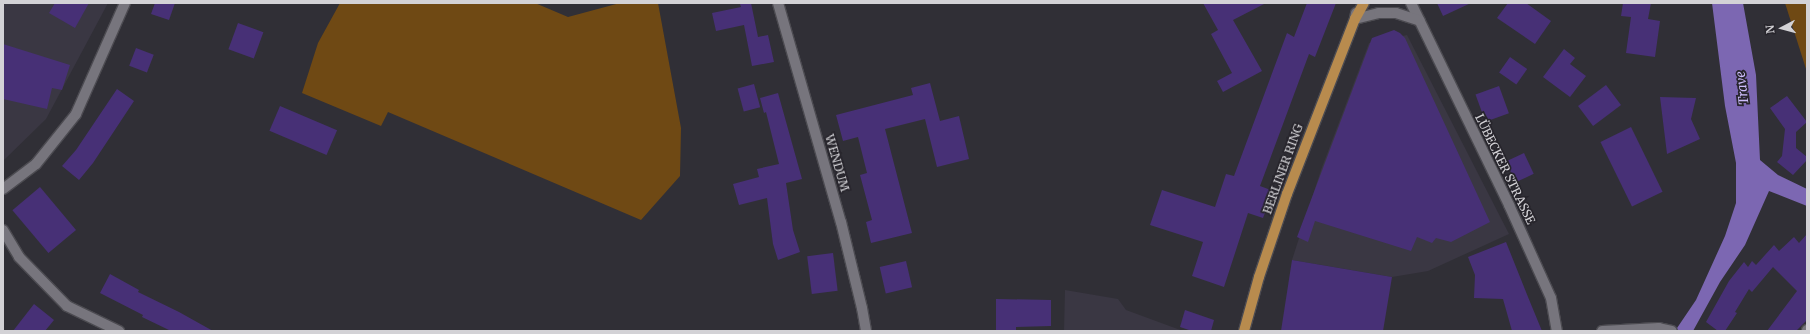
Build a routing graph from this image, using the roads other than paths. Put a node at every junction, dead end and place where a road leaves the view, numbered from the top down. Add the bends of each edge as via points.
1 (125, 3) edge
2 (778, 3) edge
3 (1358, 3) edge
4 (1364, 3) edge
5 (1411, 3) edge
6 (1355, 19) junction
7 (1420, 21) junction
8 (3, 189) edge
9 (3, 230) edge
10 (119, 331) edge
11 (866, 331) edge
12 (1244, 331) edge
13 (1557, 331) edge
14 (1602, 331) edge
15 (1672, 331) edge

1 - 8 street via 76,114 36,164
2 - 11 street, WENDUM via 841,222
3 - 6 street, BERLINER RING
4 - 6 main road, BERLINER RING
5 - 7 street, LÜBECKER STRASSE
6 - 7 street via 1379,13 1396,13
6 - 12 main road, BERLINER RING via 1287,194
7 - 13 street, LÜBECKER STRASSE via 1551,298
9 - 10 street via 19,257 67,306
14 - 15 street via 1659,328

